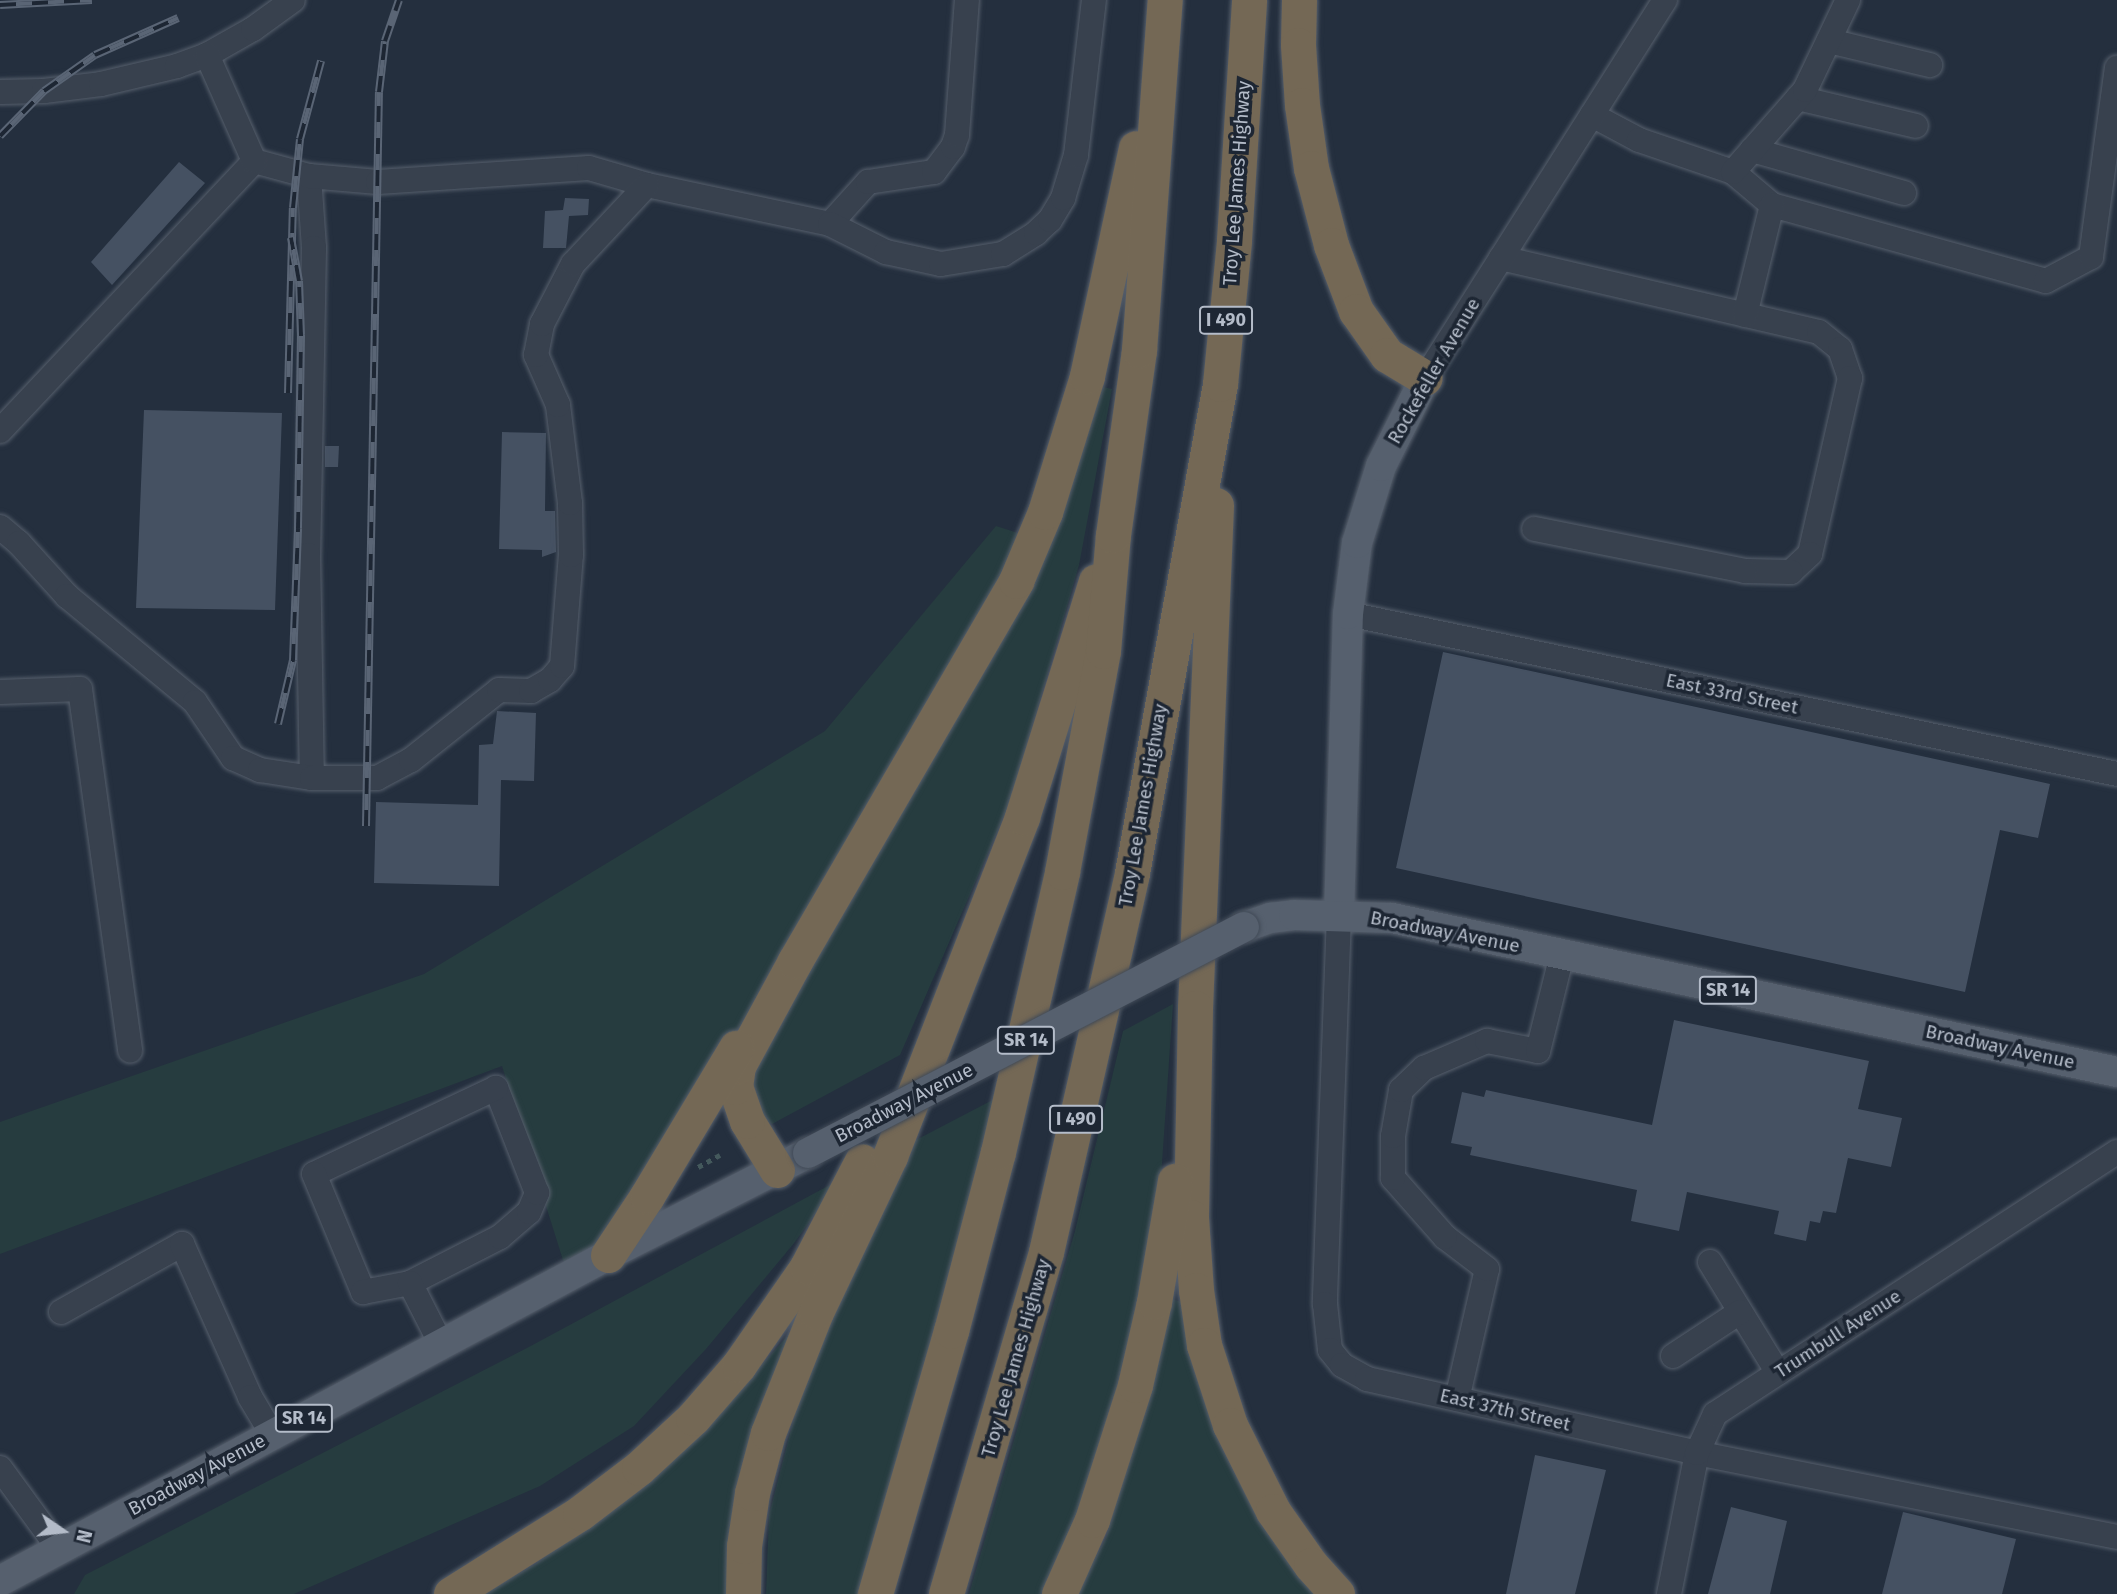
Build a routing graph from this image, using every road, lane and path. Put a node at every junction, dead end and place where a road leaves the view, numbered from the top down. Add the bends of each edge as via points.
1 (293, 0) edge
2 (967, 0) edge
3 (1094, 0) edge
4 (1165, 0) edge
5 (1249, 0) edge
6 (1299, 0) edge
7 (1665, 0) edge
8 (1848, 0) edge
9 (1829, 41) junction
10 (207, 55) junction
11 (1930, 65) dead end
12 (2117, 68) edge
13 (0, 92) edge
14 (1798, 98) junction
15 (1592, 115) junction
16 (1916, 126) dead end
17 (1752, 150) junction
18 (254, 160) junction
19 (1733, 172) junction
20 (309, 176) junction
21 (647, 185) junction
22 (1904, 192) dead end
23 (1772, 205) junction
24 (830, 225) junction
25 (1501, 258) junction
26 (1745, 315) junction
27 (1425, 378) junction
28 (1220, 384) junction
29 (0, 431) edge
30 (0, 527) edge
31 (1534, 529) dead end
32 (1113, 535) junction
33 (1348, 614) junction
34 (0, 692) edge
35 (2117, 774) edge
36 (312, 778) junction
37 (1339, 915) junction
38 (1562, 955) junction
39 (968, 956) junction
40 (795, 961) junction
41 (1195, 1007) junction
42 (130, 1051) dead end
43 (2117, 1072) edge
44 (2117, 1152) edge
45 (777, 1171) junction
46 (608, 1255) junction
47 (1710, 1262) dead end
48 (410, 1283) junction
49 (61, 1312) dead end
50 (1740, 1312) junction
51 (441, 1344) junction
52 (1673, 1356) dead end
53 (1778, 1373) junction
54 (1457, 1399) junction
55 (272, 1434) junction
56 (1697, 1453) junction
57 (0, 1468) edge
58 (2117, 1537) edge
59 (59, 1549) junction
60 (0, 1581) edge
61 (451, 1594) edge
62 (743, 1594) edge
63 (875, 1594) edge
64 (946, 1594) edge
65 (1059, 1594) edge
66 (1337, 1594) edge
67 (1669, 1594) edge

1 - 10 street
2 - 24 street via 953,147 934,172 868,182
3 - 24 street via 1076,155 1063,198 1037,233 1003,254 941,264 886,252
4 - 32 highway via 1139,350
4 - 40 highway via 1084,388 1045,512 1016,581 981,646
5 - 28 highway, Troy Lee James Highway / I 490
6 - 27 highway via 1298,45 1311,168 1331,245 1356,311 1379,344 1387,355
7 - 15 street, Rockefeller Avenue
8 - 9 street
9 - 11 street
9 - 14 street
10 - 13 street via 101,83
10 - 18 street
12 - 23 street via 2091,257 2046,281
14 - 16 street
14 - 17 street
15 - 19 street via 1639,140
15 - 25 street, Rockefeller Avenue
17 - 19 street
17 - 22 street
18 - 20 street
18 - 29 street
19 - 23 street
20 - 21 street via 378,182 589,168
20 - 36 street via 314,248 308,555
21 - 24 street
21 - 36 street via 573,264 542,324 536,355 558,405 570,503 571,555 562,666 531,691 499,690 411,760 377,778
23 - 26 street
25 - 26 street
25 - 27 street, Rockefeller Avenue
26 - 31 street via 1819,332 1840,349 1850,378 1810,554 1791,572 1745,571
27 - 33 main road, Rockefeller Avenue via 1381,466 1357,543
28 - 41 highway
28 - 64 highway, Troy Lee James Highway / I 490 via 1132,873 1046,1252
30 - 36 street via 67,596 195,702 233,758 260,770
32 - 39 highway via 1086,607 1022,817
32 - 63 highway via 1103,651 1062,872 998,1152
33 - 35 street, East 33rd Street
33 - 37 main road, Rockefeller Avenue
34 - 42 street via 80,689
37 - 38 main road, Broadway Avenue / SR 14 via 1392,918
37 - 45 main road, Broadway Avenue / SR 14, bridge via 1270,918 1244,928
37 - 54 street, East 37th Street via 1325,1304 1329,1350 1342,1365 1367,1379
38 - 43 main road, Broadway Avenue / SR 14
38 - 54 street via 1538,1051 1487,1041 1424,1068 1401,1090 1393,1136 1393,1178 1445,1237 1487,1269
39 - 61 highway via 807,1267 739,1365 693,1418 639,1468 580,1513
39 - 62 highway via 890,1156 816,1311 768,1433 748,1519
40 - 45 highway via 738,1066 735,1087 747,1121
40 - 46 highway via 727,1061
41 - 65 highway via 1174,1190 1136,1385 1092,1520
41 - 66 highway via 1191,1217 1204,1345 1230,1425 1273,1511
44 - 53 street, Trumbull Avenue
45 - 46 main road, Broadway Avenue / SR 14
46 - 51 main road, Broadway Avenue / SR 14
47 - 50 street
48 - 48 street via 363,1292 314,1174 496,1088 537,1193 529,1212 500,1237
48 - 51 street
49 - 55 street via 182,1244 250,1397
50 - 52 street
50 - 53 street
51 - 55 main road, Broadway Avenue / SR 14
53 - 56 street, Trumbull Avenue via 1714,1415
54 - 56 street, East 37th Street
55 - 59 main road, Broadway Avenue / SR 14
56 - 58 street, East 37th Street
56 - 67 street, Trumbull Avenue
57 - 59 street
59 - 60 main road, Broadway Avenue / SR 14

